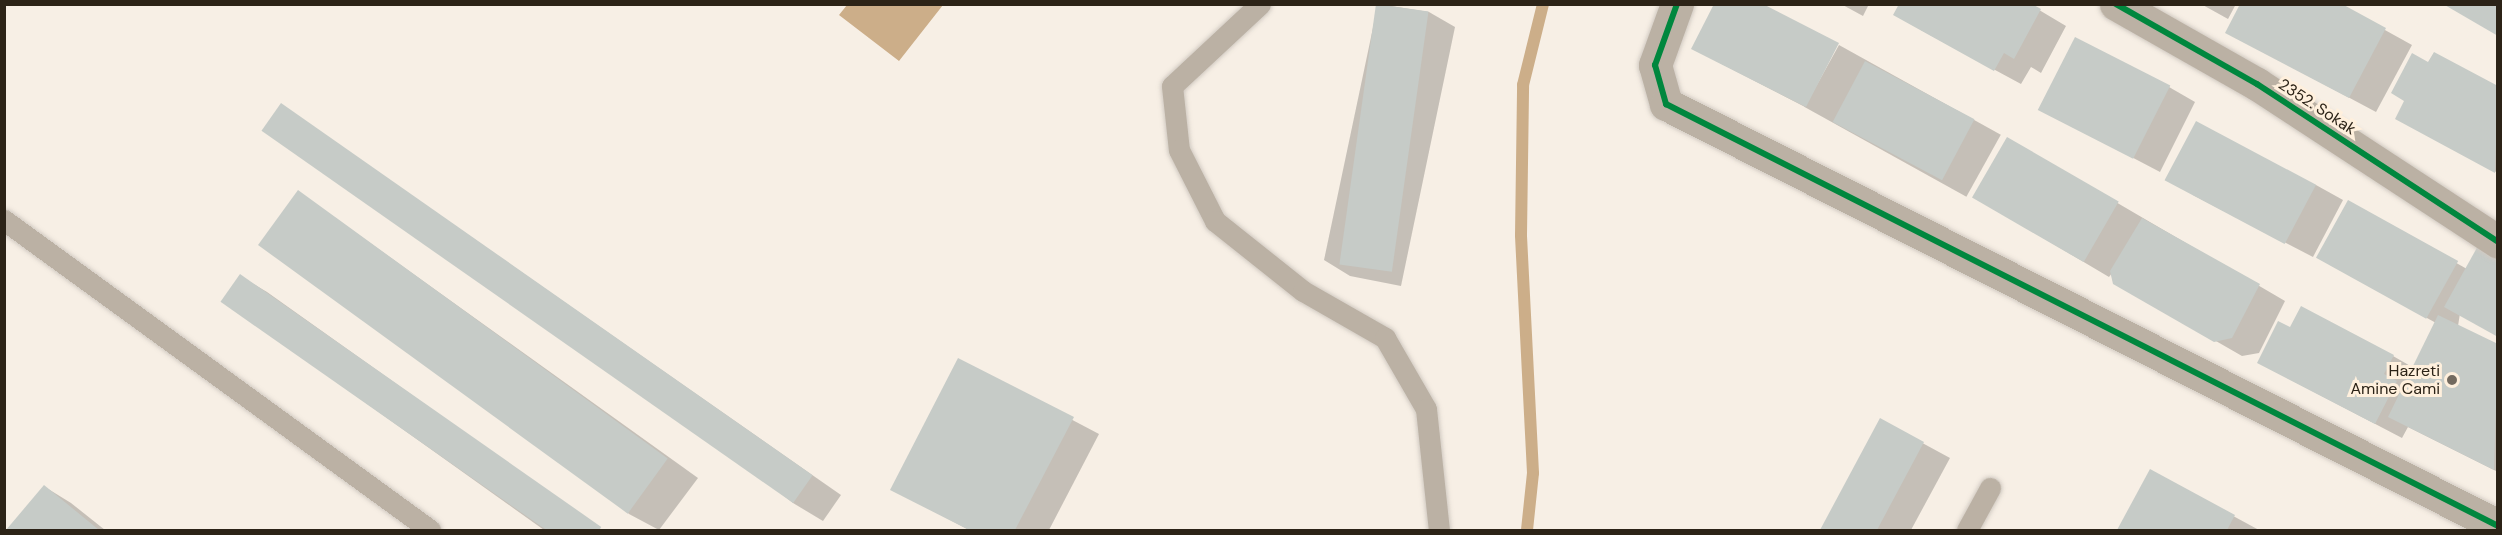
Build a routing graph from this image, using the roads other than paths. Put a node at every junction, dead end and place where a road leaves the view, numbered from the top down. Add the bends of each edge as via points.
1 (1260, 4) edge
2 (1677, 4) edge
3 (2116, 4) edge
4 (4, 220) edge
5 (2498, 242) edge
6 (1990, 488) dead end
7 (2498, 526) edge
8 (430, 531) edge
9 (1439, 531) edge
10 (1967, 531) edge

1 - 9 lane via 1172,86 1179,150 1215,221 1303,291 1384,338 1426,410
2 - 7 street via 1655,65 1666,104
3 - 5 street, 2352. Sokak via 2257,84
4 - 8 lane
6 - 10 lane

